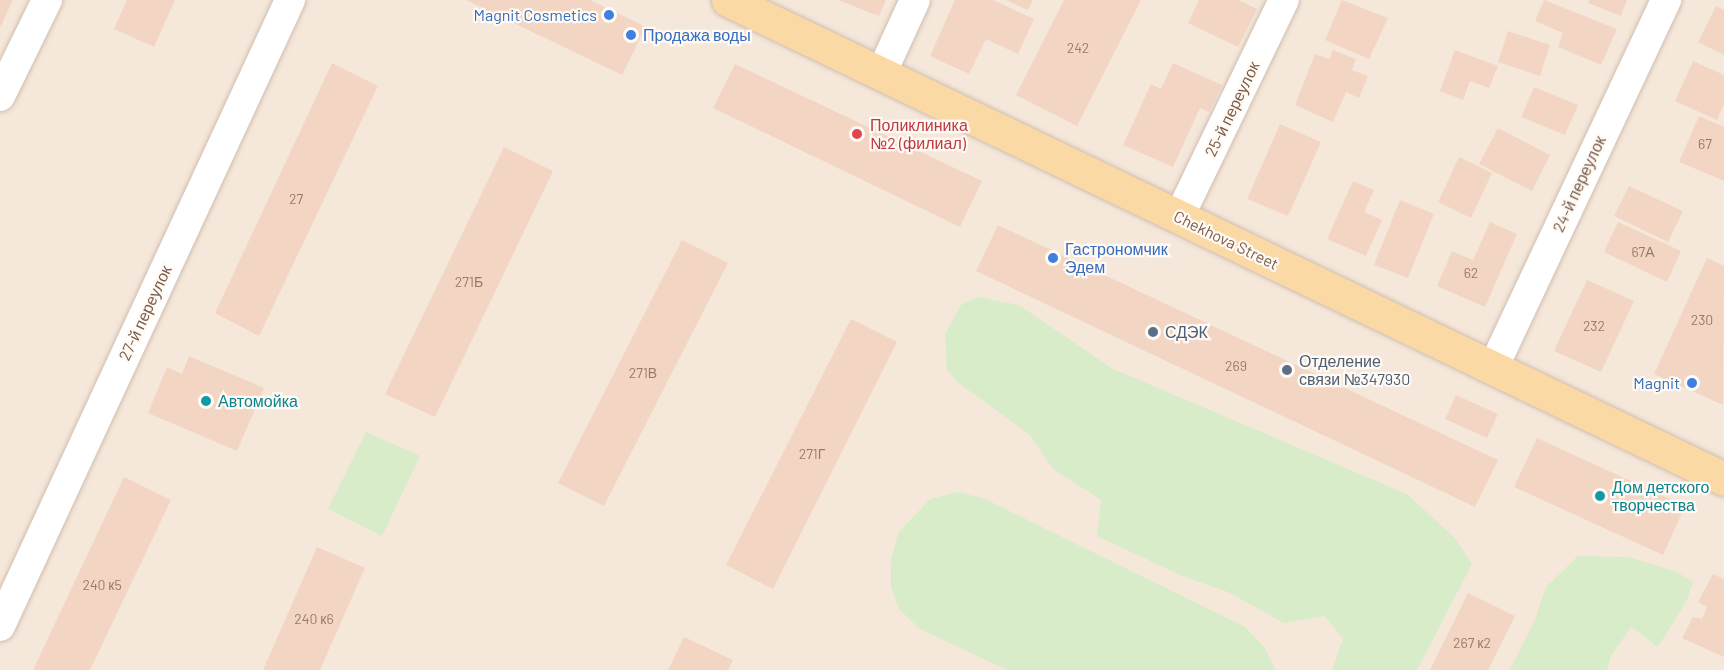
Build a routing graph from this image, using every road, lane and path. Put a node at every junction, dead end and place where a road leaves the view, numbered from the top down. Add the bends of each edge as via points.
1 (47, 0) edge
2 (290, 0) edge
3 (728, 0) edge
4 (915, 0) edge
5 (1284, 0) edge
6 (1666, 0) edge
7 (881, 74) junction
8 (0, 96) edge
9 (1179, 217) junction
10 (1493, 368) junction
11 (1724, 479) edge
12 (0, 626) edge

1 - 8 street
2 - 12 street, 27-й переулок
3 - 7 main road, Chekhova Street
4 - 7 street
5 - 9 street, 25-й переулок
6 - 10 street, 24-й переулок
7 - 9 main road, Chekhova Street
9 - 10 main road, Chekhova Street
10 - 11 main road, Chekhova Street

